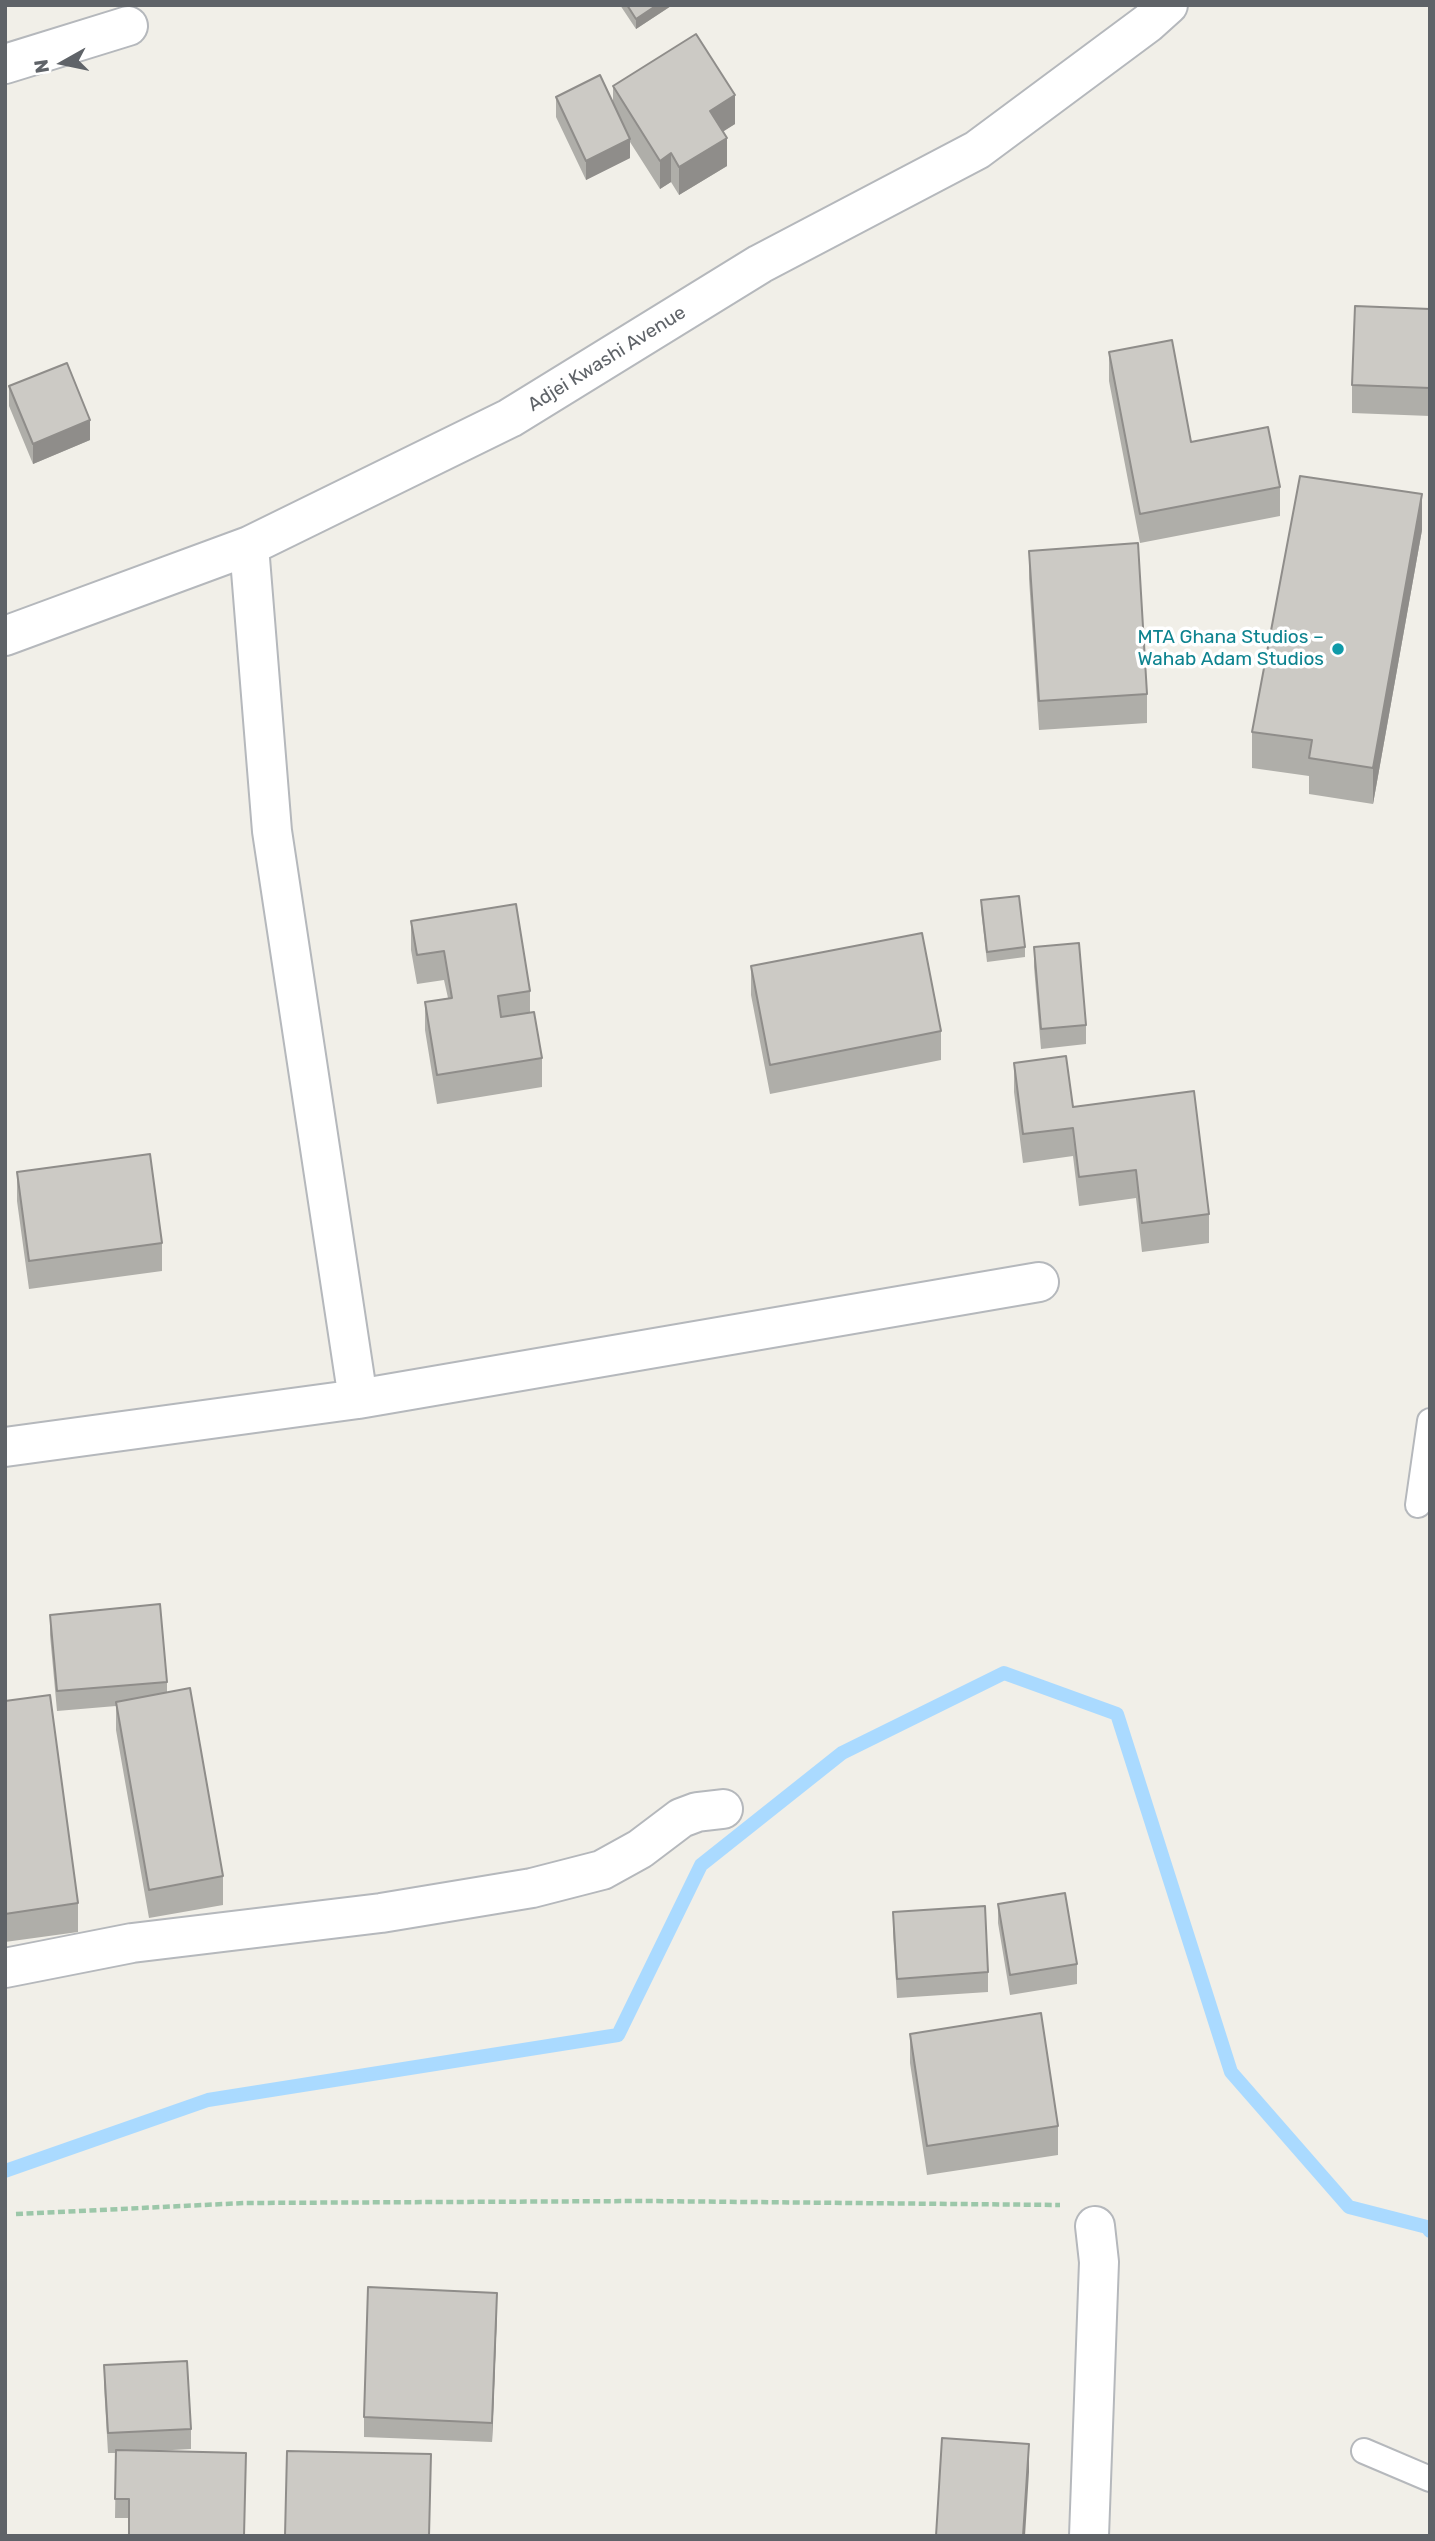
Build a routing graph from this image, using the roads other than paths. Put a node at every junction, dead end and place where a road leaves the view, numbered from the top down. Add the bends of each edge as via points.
1 (1168, 5) edge
2 (128, 26) dead end
3 (5, 64) edge
4 (249, 546) junction
5 (5, 636) edge
6 (1039, 1282) dead end
7 (358, 1399) junction
8 (1430, 1421) edge
9 (5, 1447) edge
10 (1418, 1505) dead end
11 (723, 1809) dead end
12 (5, 1968) edge
13 (1095, 2226) road end
14 (1364, 2451) dead end
15 (1430, 2479) edge
16 (1089, 2536) edge

1 - 4 street, Adjei Kwashi Avenue via 978,150 760,264 510,418
2 - 3 street
4 - 5 street, Adjei Kwashi Avenue
4 - 7 street via 272,831
6 - 7 street
7 - 9 street
8 - 10 lane
11 - 12 street via 681,1818 602,1870 532,1888 381,1913 132,1943
13 - 16 street via 1099,2262
14 - 15 lane

